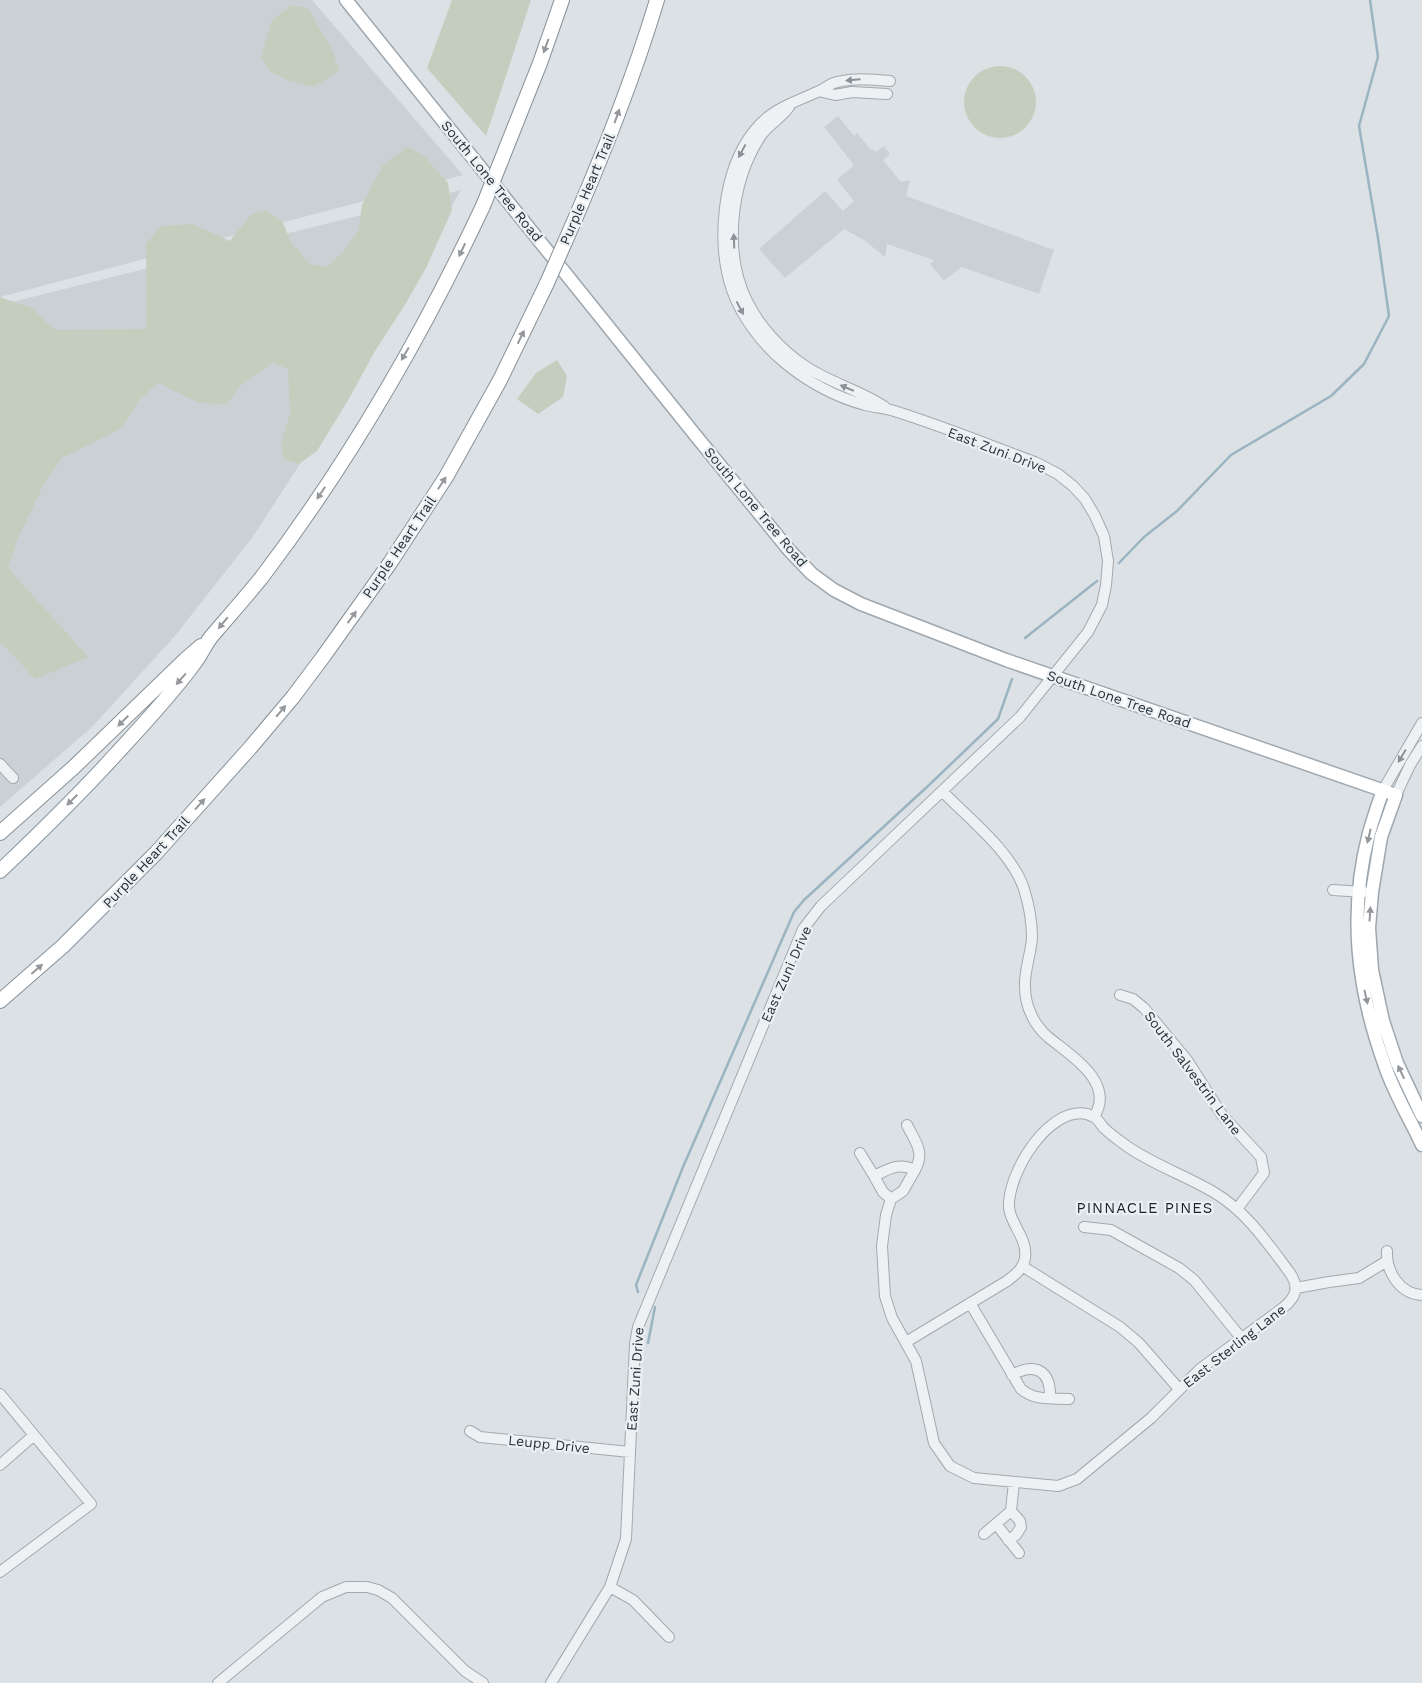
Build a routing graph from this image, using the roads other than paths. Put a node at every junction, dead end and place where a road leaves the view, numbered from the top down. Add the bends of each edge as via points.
1 (346, 0) edge
2 (562, 0) edge
3 (657, 0) edge
4 (890, 81) dead end
5 (819, 92) junction
6 (887, 94) dead end
7 (209, 640) junction
8 (1054, 677) junction
9 (1422, 723) edge
10 (1422, 746) edge
11 (0, 764) edge
12 (13, 778) dead end
13 (1383, 790) junction
14 (942, 791) junction
15 (1396, 795) junction
16 (0, 833) edge
17 (0, 871) edge
18 (1333, 890) dead end
19 (1365, 892) junction
20 (1120, 995) dead end
21 (0, 1001) edge
22 (1422, 1116) edge
23 (1094, 1117) junction
24 (907, 1126) dead end
25 (1422, 1145) edge
26 (860, 1153) dead end
27 (914, 1170) junction
28 (874, 1176) junction
29 (891, 1199) junction
30 (1236, 1210) junction
31 (1084, 1227) dead end
32 (1022, 1266) junction
33 (1296, 1288) junction
34 (1422, 1295) edge
35 (970, 1303) junction
36 (1242, 1338) junction
37 (906, 1342) junction
38 (1012, 1375) junction
39 (1179, 1389) junction
40 (0, 1394) edge
41 (1050, 1398) junction
42 (1070, 1399) dead end
43 (470, 1431) dead end
44 (34, 1436) junction
45 (630, 1452) junction
46 (0, 1465) edge
47 (1014, 1482) junction
48 (1012, 1511) junction
49 (996, 1524) junction
50 (984, 1534) dead end
51 (1008, 1540) junction
52 (1019, 1554) dead end
53 (0, 1572) edge
54 (610, 1587) junction
55 (669, 1637) dead end
56 (225, 1681) edge
57 (483, 1683) edge
58 (551, 1683) edge

1 - 8 main road, South Lone Tree Road via 702,444 812,574 861,604
2 -> 7 highway, bridge via 483,206 430,312 321,493 272,563
21 -> 3 highway, Purple Heart Trail, bridge via 63,946 156,853 250,748 318,664 446,477 500,380 547,283 596,172
4 -> 5 street, East Zuni Drive via 850,80 832,83
5 - 6 street, East Zuni Drive
5 - 8 street, East Zuni Drive via 781,107 754,131 736,163 726,200 724,246 732,290 762,340 785,363 820,387 1037,463 1058,474 1084,499 1104,536 1108,560 1106,585 1102,604 1088,632
7 -> 16 highway
7 -> 17 highway via 194,664 117,754
8 - 13 main road, South Lone Tree Road
8 - 14 street, East Zuni Drive via 1020,717
9 -> 13 street
10 - 15 street
11 - 12 street
13 - 15 main road, South Lone Tree Road
13 -> 19 main road via 1369,834
14 - 23 street via 1002,852 1018,874 1031,921 1031,947 1024,986 1029,1011 1038,1027 1091,1074 1100,1101
14 - 45 street, East Zuni Drive via 821,906 803,929 638,1327
15 - 19 main road
18 - 19 street
22 -> 19 main road via 1397,1062 1383,1020 1372,970
19 -> 25 main road via 1356,928 1360,972 1385,1067
20 - 30 street, South Salvestrin Lane via 1133,999 1144,1008 1194,1069 1222,1115 1261,1157 1264,1173
23 - 30 street via 1117,1139 1146,1159 1216,1194
23 - 32 street via 1070,1116 1052,1126 1034,1143 1021,1164 1009,1205 1025,1248
24 - 27 street via 920,1154
26 - 28 street
27 - 28 street via 898,1165
27 - 29 street via 902,1191
28 - 29 street
29 - 37 street, East Sterling Lane via 882,1246 886,1296 892,1318
30 - 33 street via 1257,1230 1295,1280
31 - 36 street via 1111,1230 1186,1273
32 - 35 street via 1007,1281
32 - 39 street via 1120,1327 1139,1343
33 - 34 street via 1359,1278 1387,1256 1390,1271 1400,1285 1408,1292
33 - 36 street, East Sterling Lane via 1290,1302
35 - 37 street
35 - 38 street
36 - 39 street, East Sterling Lane
37 - 47 street, East Sterling Lane via 920,1373 934,1443 945,1460 974,1478
38 - 41 street via 1027,1394
38 - 41 street via 1029,1368 1041,1371 1049,1381
39 - 47 street, East Sterling Lane via 1151,1418 1077,1479 1058,1486
40 - 44 street
41 - 42 street
43 - 45 street, Leupp Drive via 480,1438
44 - 46 street
44 - 53 street via 91,1504
45 - 54 street, East Zuni Drive via 626,1539
47 - 48 street
48 - 49 street
48 - 51 street via 1021,1528
49 - 50 street
49 - 51 street
51 - 52 street
54 - 55 street via 633,1600
54 - 58 street, East Zuni Drive
56 - 57 street via 322,1597 346,1587 367,1587 392,1598 465,1671

